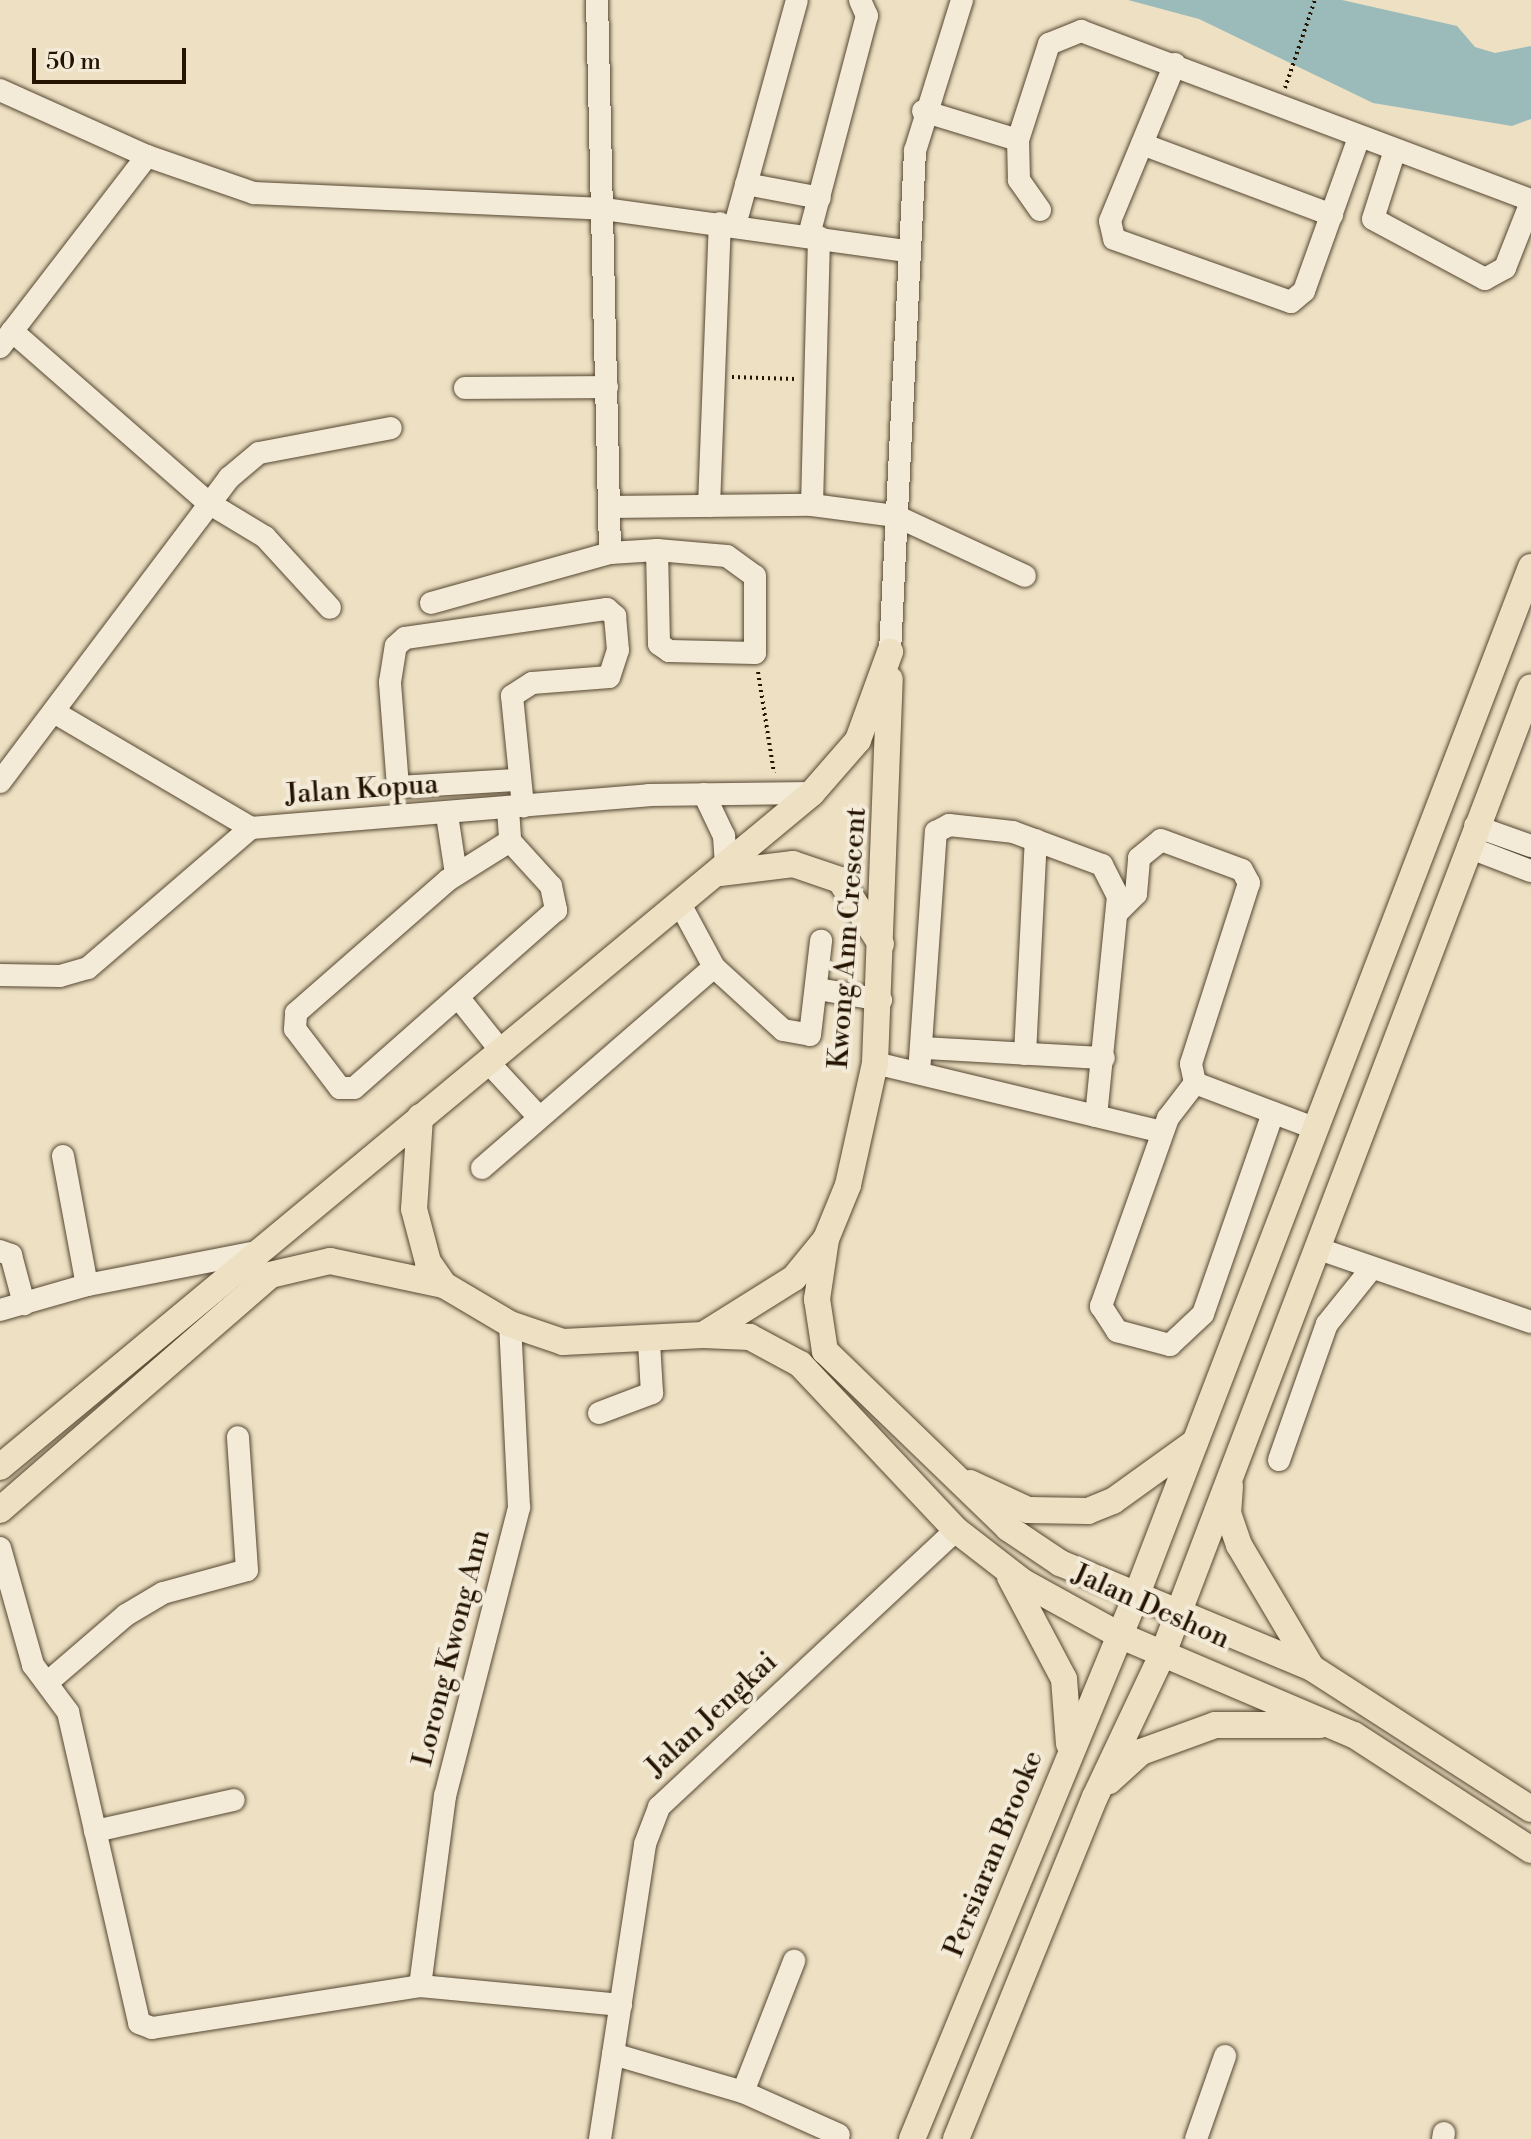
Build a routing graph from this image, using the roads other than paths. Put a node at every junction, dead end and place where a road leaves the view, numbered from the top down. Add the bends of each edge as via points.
1 (597, 0) edge
2 (797, 0) edge
3 (860, 0) edge
4 (962, 0) edge
5 (1175, 64) junction
6 (0, 90) edge
7 (923, 111) junction
8 (1359, 137) junction
9 (1018, 140) junction
10 (1142, 144) junction
11 (1395, 150) junction
12 (147, 156) junction
13 (746, 184) junction
14 (820, 198) junction
15 (1531, 201) edge
16 (604, 209) junction
17 (1040, 210) dead end
18 (1332, 215) junction
19 (727, 224) junction
20 (814, 236) junction
21 (905, 251) junction
22 (6, 339) edge
23 (607, 387) junction
24 (465, 388) dead end
25 (391, 428) dead end
26 (207, 502) junction
27 (812, 505) junction
28 (709, 506) junction
29 (609, 507) junction
30 (896, 516) junction
31 (657, 550) junction
32 (610, 553) junction
33 (1531, 567) edge
34 (1025, 576) dead end
35 (431, 603) dead end
36 (330, 608) dead end
37 (890, 652) junction
38 (1531, 687) edge
39 (54, 712) junction
40 (515, 780) junction
41 (0, 782) edge
42 (812, 793) junction
43 (704, 794) junction
44 (515, 808) junction
45 (447, 815) junction
46 (251, 828) junction
47 (1471, 836) junction
48 (1036, 840) junction
49 (510, 841) junction
50 (1531, 846) edge
51 (719, 870) junction
52 (1531, 871) edge
53 (456, 874) junction
54 (679, 902) junction
55 (1119, 911) junction
56 (821, 941) dead end
57 (883, 948) junction
58 (714, 967) junction
59 (0, 975) edge
60 (818, 989) junction
61 (458, 997) junction
62 (881, 1000) junction
63 (924, 1048) junction
64 (1025, 1054) junction
65 (494, 1056) junction
66 (1104, 1058) junction
67 (875, 1063) junction
68 (919, 1073) junction
69 (1195, 1083) junction
70 (1273, 1113) junction
71 (538, 1116) junction
72 (1096, 1116) junction
73 (420, 1117) junction
74 (1317, 1129) junction
75 (1162, 1132) junction
76 (63, 1156) dead end
77 (482, 1168) dead end
78 (826, 1239) junction
79 (1319, 1249) junction
80 (0, 1251) edge
81 (256, 1252) junction
82 (1372, 1268) junction
83 (87, 1285) junction
84 (444, 1285) junction
85 (24, 1304) junction
86 (0, 1310) edge
87 (1531, 1322) edge
88 (510, 1324) junction
89 (703, 1335) junction
90 (649, 1343) junction
91 (599, 1413) dead end
92 (238, 1437) dead end
93 (1195, 1442) junction
94 (1279, 1460) dead end
95 (1232, 1462) junction
96 (0, 1467) edge
97 (941, 1470) junction
98 (0, 1510) edge
99 (956, 1530) junction
100 (0, 1548) edge
101 (1003, 1568) junction
102 (1137, 1594) junction
103 (1179, 1610) junction
104 (1119, 1635) junction
105 (1164, 1651) junction
106 (1312, 1668) junction
107 (48, 1682) junction
108 (1354, 1735) junction
109 (1069, 1755) junction
110 (1095, 1797) junction
111 (234, 1800) dead end
112 (1531, 1809) edge
113 (95, 1831) junction
114 (1531, 1850) edge
115 (794, 1961) dead end
116 (420, 1986) junction
117 (621, 2005) junction
118 (613, 2054) junction
119 (1225, 2056) dead end
120 (743, 2092) junction
121 (839, 2135) dead end
122 (600, 2139) edge
123 (912, 2139) edge
124 (956, 2139) edge
125 (1196, 2139) edge

1 - 16 street
2 - 13 street
3 - 14 street via 867,16
4 - 7 street
5 - 8 street
5 - 9 street via 1106,36 1060,36 1049,44
5 - 10 street
6 - 12 street
7 - 9 street
7 - 21 street
8 - 11 street
8 - 18 street
9 - 17 street via 1019,180
10 - 18 street
10 - 18 street via 1110,235 1278,303 1304,291
11 - 15 street
11 - 15 street via 1373,219 1485,279 1505,268
12 - 16 street via 254,193
12 - 22 street
13 - 14 street
13 - 19 street
14 - 20 street
16 - 19 street
16 - 23 street
19 - 20 street
19 - 28 street
20 - 21 street
20 - 27 street
21 - 30 street
22 - 26 street
23 - 24 street
23 - 29 street
25 - 26 street via 259,453
26 - 36 street via 265,537
26 - 39 street
27 - 28 street
27 - 30 street
28 - 29 street
29 - 32 street
30 - 34 street
30 - 37 street
31 - 31 street via 659,644 669,651 755,653 755,576 746,563
31 - 32 street
32 - 35 street
33 - 74 main road, Persiaran Brooke
37 - 42 main road via 858,740
37 - 57 main road, Kwong Ann Crescent
38 - 47 main road
39 - 41 street
39 - 46 street, Jalan Kopua
40 - 40 street via 398,787 390,682 396,646 405,638 607,609 618,650 609,677 532,683 512,696
40 - 44 street
42 - 43 street, Jalan Kopua
42 - 51 main road
43 - 44 street, Jalan Kopua
43 - 51 street via 724,836
44 - 45 street, Jalan Kopua
44 - 49 street
45 - 46 street, Jalan Kopua
45 - 53 street
46 - 59 street via 88,968 60,976
47 - 50 street
47 - 52 street
47 - 79 main road
48 - 55 street via 1102,865
48 - 63 street via 949,825 936,832
48 - 64 street
49 - 53 street
49 - 61 street via 551,886 556,910
51 - 54 main road
51 - 57 main road via 764,863 824,873 854,895
53 - 61 street via 293,1021 347,1090
54 - 58 street
54 - 65 main road
55 - 66 street
55 - 69 street via 1136,894 1139,858 1149,842 1161,840 1242,870 1249,883 1191,1064
56 - 60 street
57 - 62 main road, Kwong Ann Crescent
58 - 60 street via 798,1037 813,1031
58 - 71 street
60 - 62 street
61 - 65 street
62 - 67 main road, Kwong Ann Crescent
63 - 64 street
63 - 68 street
64 - 66 street
65 - 71 street
65 - 73 main road
66 - 72 street
67 - 68 street
67 - 78 main road, Kwong Ann Crescent via 848,1185
68 - 72 street
69 - 70 street
69 - 75 street
70 - 74 street
70 - 75 street via 1203,1314 1187,1336 1157,1346 1117,1331 1101,1306
71 - 77 street
72 - 75 street
73 - 81 main road
73 - 84 main road via 414,1209 428,1262
74 - 93 main road, Persiaran Brooke
76 - 83 street
78 - 89 main road, Kwong Ann Crescent via 758,1306
78 - 97 main road, Jalan Deshon via 817,1299 825,1351
79 - 82 street
79 - 95 main road
80 - 85 street via 11,1255
81 - 83 street
81 - 96 main road
82 - 87 street
82 - 94 street via 1327,1324
83 - 85 street
84 - 88 main road, Kwong Ann Crescent
84 - 98 main road via 330,1261 270,1275
85 - 86 street
88 - 90 main road, Kwong Ann Crescent via 563,1342
88 - 116 street, Lorong Kwong Ann via 519,1507 445,1796
89 - 90 main road, Kwong Ann Crescent
89 - 99 main road, Jalan Deshon via 750,1337 800,1364
90 - 91 street via 652,1393
92 - 107 street via 247,1570 163,1593 126,1615
93 - 97 main road via 1113,1501 1055,1515
93 - 102 main road, Persiaran Brooke
95 - 103 main road
95 - 106 main road via 1228,1513 1239,1545
97 - 102 main road, Jalan Deshon via 1060,1563
99 - 101 main road, Jalan Deshon
99 - 117 street, Jalan Jengkai via 659,1807 645,1844
100 - 107 street via 30,1656
101 - 104 main road, Jalan Deshon
101 - 109 main road via 1064,1679
102 - 103 main road, Jalan Deshon
102 - 104 main road, Persiaran Brooke
103 - 105 main road
103 - 106 main road, Jalan Deshon
104 - 105 main road, Jalan Deshon
104 - 109 main road, Persiaran Brooke
105 - 108 main road, Jalan Deshon
105 - 110 main road
106 - 112 main road, Jalan Deshon
107 - 113 street via 66,1703
108 - 110 main road via 1281,1721 1215,1725 1141,1752
108 - 114 main road, Jalan Deshon
109 - 123 main road, Persiaran Brooke
110 - 124 main road
111 - 113 street
113 - 116 street via 139,2023 152,2028
115 - 120 street
116 - 117 street
117 - 118 street, Jalan Jengkai
118 - 120 street
118 - 122 street, Jalan Jengkai
119 - 125 street
120 - 121 street

